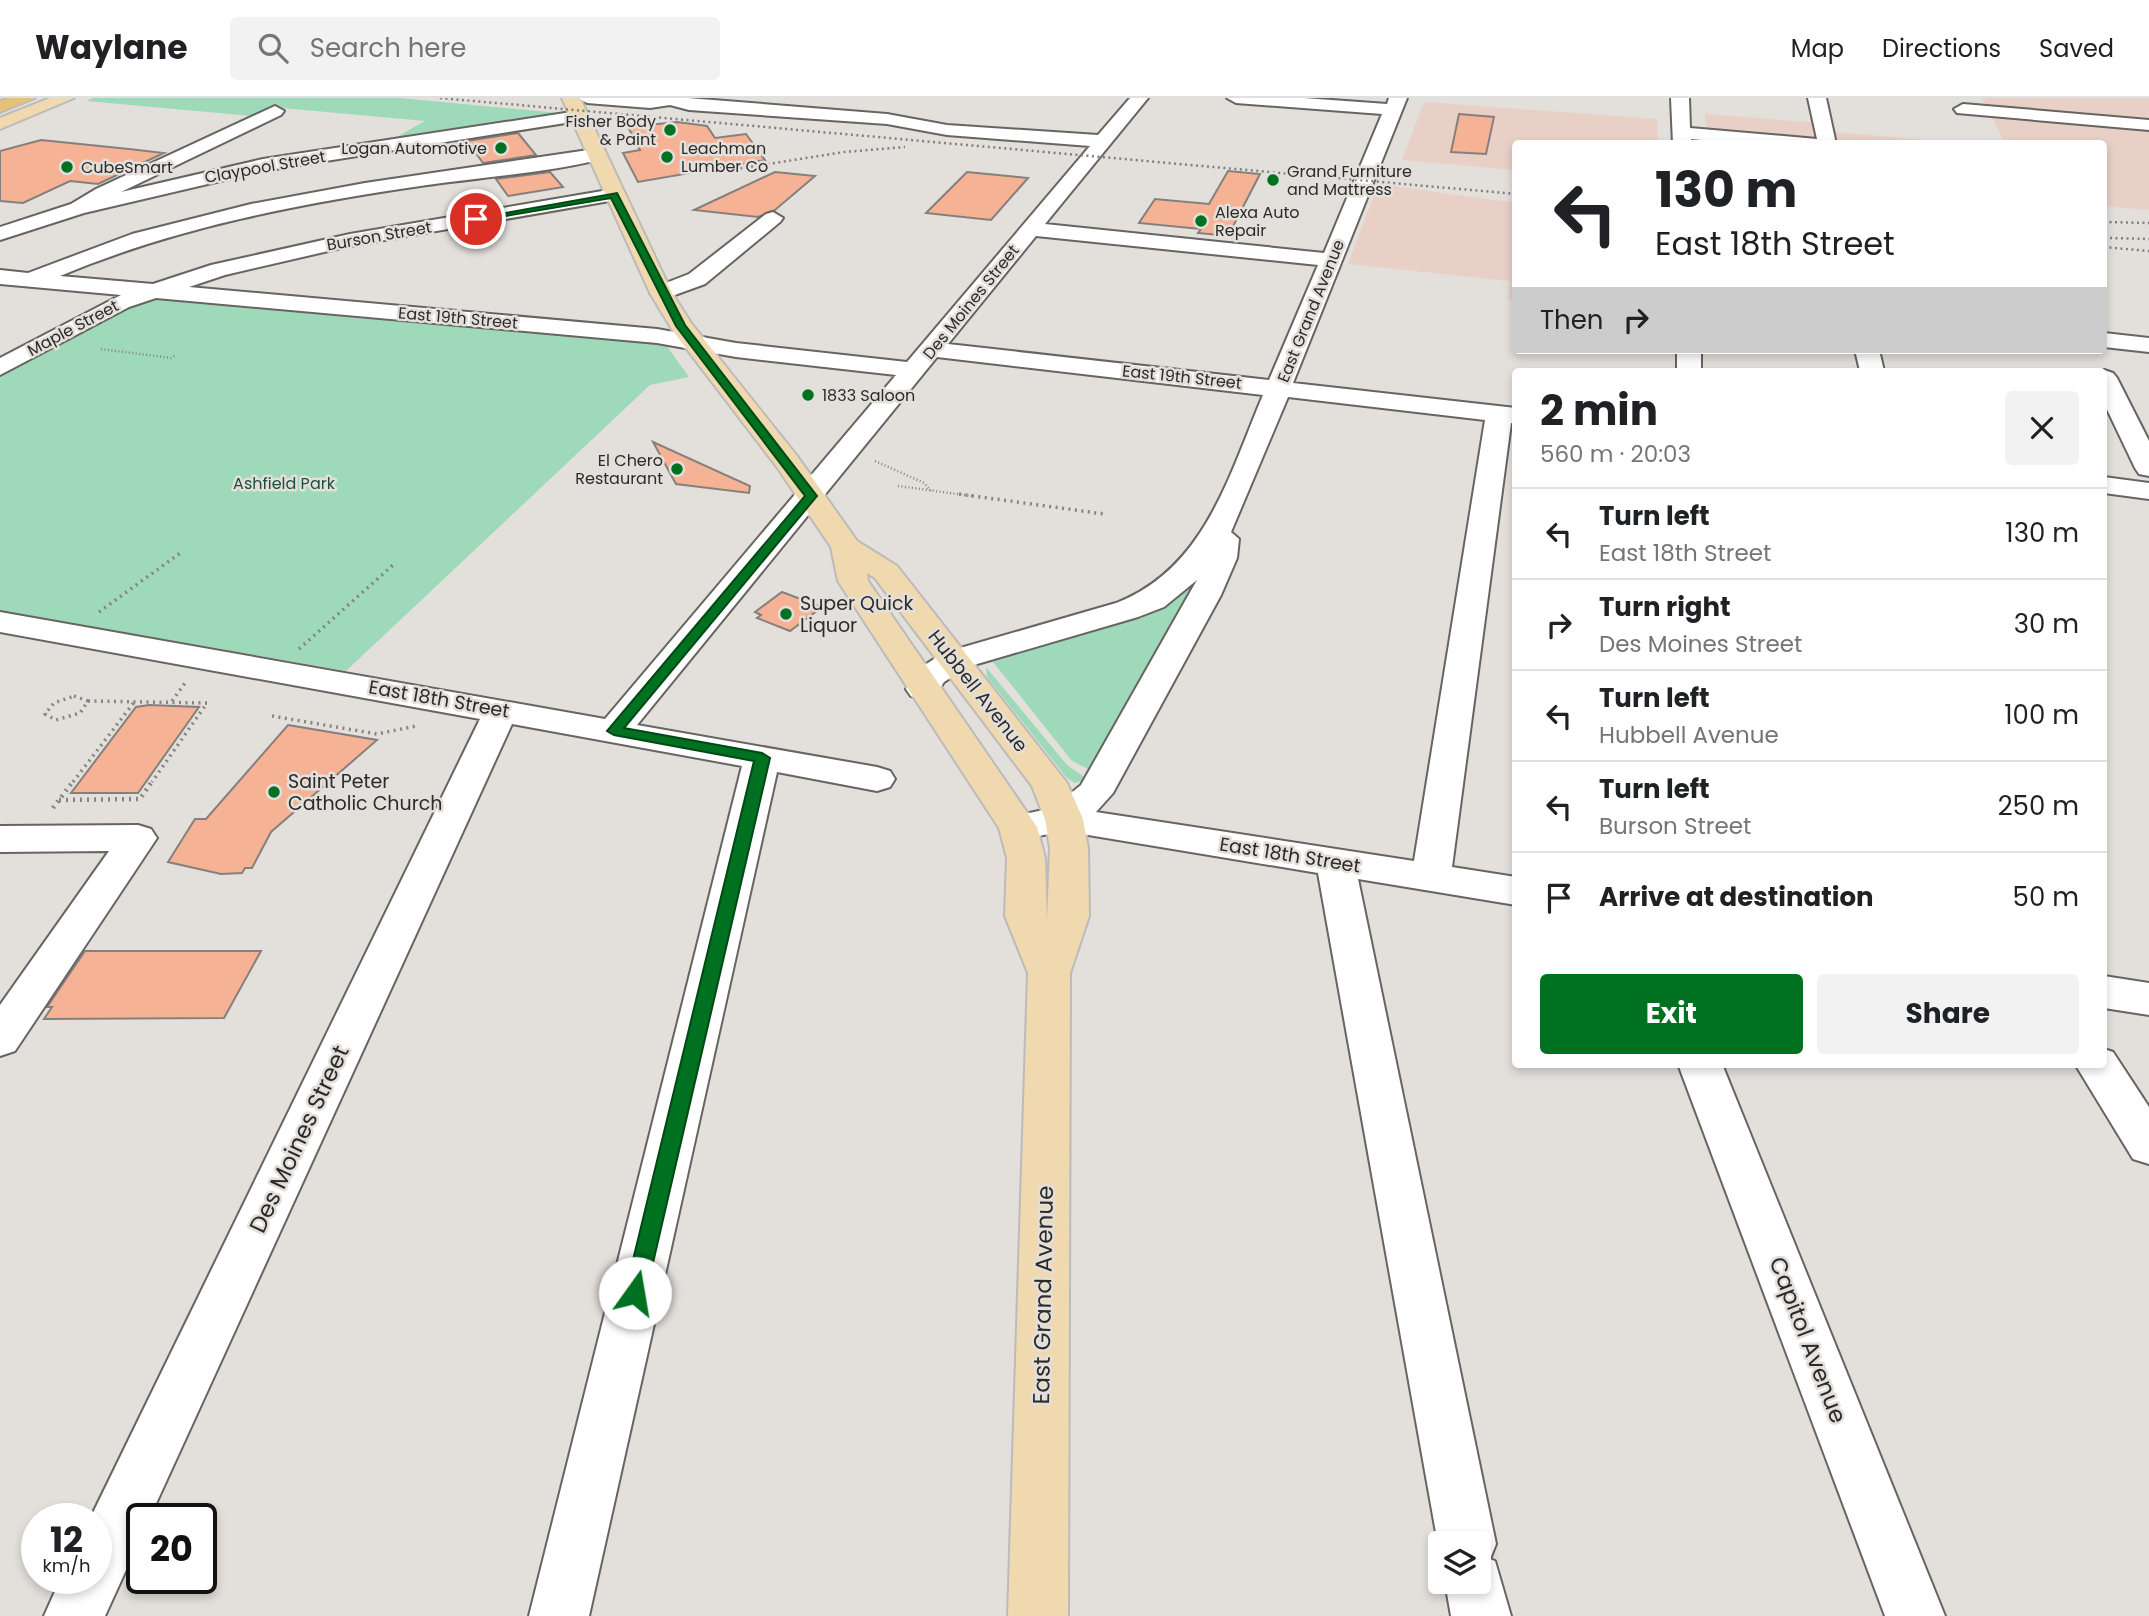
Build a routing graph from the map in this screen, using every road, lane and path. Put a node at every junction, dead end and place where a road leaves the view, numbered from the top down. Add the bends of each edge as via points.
1 (26, 98) edge
2 (34, 98) edge
3 (65, 98) edge
4 (1139, 98) edge
5 (1236, 98) edge
6 (1681, 98) edge
7 (1817, 98) edge
8 (678, 99) edge
9 (1260, 99) edge
10 (1961, 103) edge
11 (579, 104) edge
12 (1396, 104) edge
13 (2043, 107) edge
14 (0, 109) edge
15 (275, 111) dead end
16 (0, 124) edge
17 (2149, 125) edge
18 (1974, 132) dead end
19 (1682, 138) edge
20 (1726, 140) edge
21 (1826, 140) edge
22 (1104, 141) junction
23 (595, 155) junction
24 (614, 195) junction
25 (78, 208) junction
26 (773, 218) dead end
27 (1030, 229) junction
28 (0, 234) edge
29 (1332, 260) junction
30 (0, 277) edge
31 (29, 280) junction
32 (148, 291) junction
33 (0, 293) edge
34 (662, 293) junction
35 (2107, 340) edge
36 (692, 341) junction
37 (2149, 345) edge
38 (101, 349) dead end
39 (176, 355) dead end
40 (924, 360) junction
41 (0, 368) edge
42 (2107, 384) edge
43 (1280, 388) junction
44 (1507, 415) edge
45 (871, 459) dead end
46 (2149, 468) edge
47 (2107, 485) edge
48 (898, 486) dead end
49 (931, 491) junction
50 (2149, 491) edge
51 (811, 496) junction
52 (1104, 514) dead end
53 (1223, 523) junction
54 (846, 547) junction
55 (183, 551) dead end
56 (393, 565) dead end
57 (94, 615) dead end
58 (6, 630) edge
59 (299, 649) dead end
60 (955, 660) junction
61 (186, 681) dead end
62 (923, 689) junction
63 (88, 701) junction
64 (135, 701) junction
65 (172, 702) junction
66 (501, 709) junction
67 (272, 716) dead end
68 (422, 725) dead end
69 (614, 731) junction
70 (762, 758) junction
71 (877, 779) dead end
72 (59, 800) junction
73 (46, 816) dead end
74 (1064, 819) junction
75 (1018, 827) junction
76 (0, 839) edge
77 (1335, 862) junction
78 (1431, 877) junction
79 (1512, 890) edge
80 (1049, 974) junction
81 (2107, 992) edge
82 (2149, 999) edge
83 (0, 1039) edge
84 (1702, 1068) edge
85 (2100, 1068) edge
86 (2149, 1145) edge
87 (1464, 1531) edge
88 (112, 1535) edge
89 (84, 1594) edge
90 (1476, 1594) edge
91 (74, 1616) edge
92 (559, 1616) edge
93 (1038, 1616) edge
94 (1481, 1616) edge
95 (1915, 1616) edge

1 - 14 highway
2 - 14 main road
3 - 16 main road
4 - 22 street, Des Moines Street
5 - 9 street
6 - 19 street
7 - 21 street
8 - 11 street, Claypool Street
8 - 22 street, Claypool Street via 689,105
9 - 12 street
10 - 13 street
10 - 18 street
11 - 23 main road, Hubbell Avenue
11 - 25 street, Claypool Street via 263,166
12 - 29 street, East Grand Avenue
13 - 17 street
15 - 25 street
19 - 20 street
22 - 27 street, Des Moines Street
23 - 24 main road, Hubbell Avenue
23 - 31 street via 225,216 139,239
24 - 32 street, Burson Street via 316,247
24 - 34 main road, Hubbell Avenue
25 - 28 street
26 - 34 street via 688,285
27 - 29 street
27 - 40 street, Des Moines Street
29 - 43 street, East Grand Avenue
30 - 31 street, East 19th Street
31 - 32 street, East 19th Street
31 - 33 street
32 - 36 street, East 19th Street
32 - 41 street, Maple Street
34 - 36 main road, Hubbell Avenue
35 - 37 street
36 - 40 street, East 19th Street via 736,350
36 - 51 main road, Hubbell Avenue
38 - 39 path
40 - 43 street, East 19th Street
40 - 51 street, Des Moines Street
42 - 46 street
43 - 44 street, East 19th Street
43 - 53 street, East Grand Avenue
44 - 78 street
45 - 49 path via 924,483
47 - 50 street
48 - 49 path
49 - 52 path
51 - 54 main road, Hubbell Avenue
51 - 69 street, Des Moines Street
53 - 60 street, East Grand Avenue via 1188,571 1153,600
53 - 74 street, East Grand Avenue via 1222,558 1205,595 1103,780 1081,807
54 - 60 main road, Hubbell Avenue via 886,572
54 - 62 main road, Hubbell Avenue via 853,581
55 - 57 path
56 - 59 path
58 - 66 street, East 18th Street
60 - 62 street, East Grand Avenue via 931,676
60 - 74 main road, Hubbell Avenue via 1049,783
61 - 65 path
62 - 75 main road, Hubbell Avenue
63 - 63 path via 67,697 45,714 55,720 69,718 86,708
63 - 64 path
64 - 65 path
64 - 72 path
65 - 72 path via 207,703 140,799
66 - 69 street, East 18th Street
66 - 88 street, Des Moines Street
67 - 68 path via 377,734
69 - 70 street, East 18th Street
70 - 71 street, East 18th Street
70 - 92 street
72 - 73 path
74 - 75 street
74 - 77 street, East 18th Street
74 - 80 main road, East Grand Avenue via 1069,848 1069,916
75 - 80 main road, East Grand Avenue via 1026,858 1025,916
76 - 83 street via 138,838
77 - 78 street, East 18th Street
77 - 87 street
78 - 79 street, East 18th Street
80 - 93 main road, East Grand Avenue
81 - 82 street
84 - 95 street, Capitol Avenue
85 - 86 street
89 - 91 street
90 - 94 street

